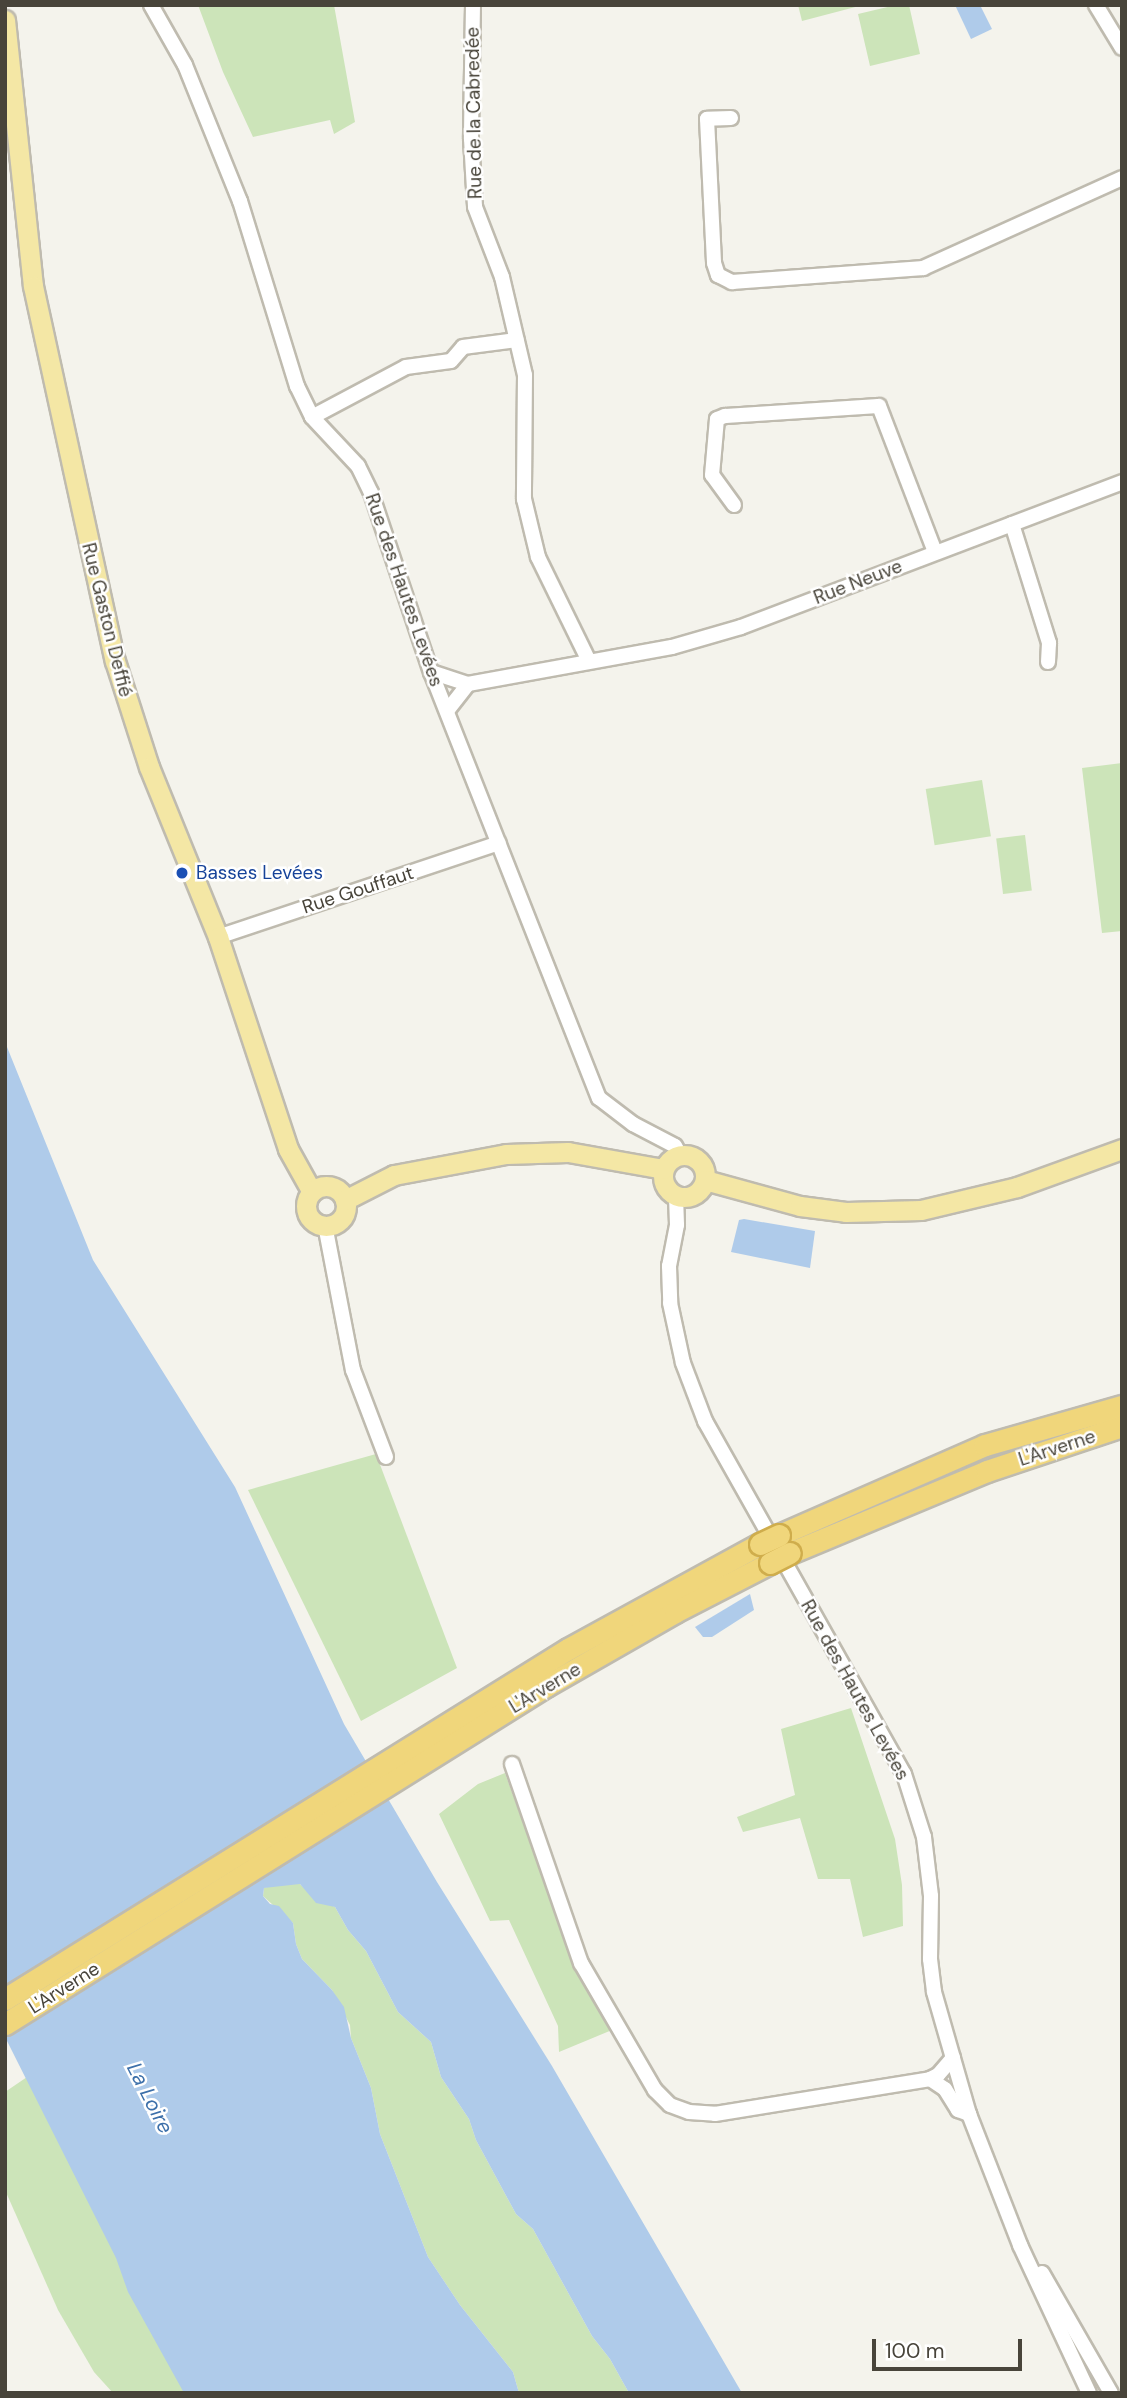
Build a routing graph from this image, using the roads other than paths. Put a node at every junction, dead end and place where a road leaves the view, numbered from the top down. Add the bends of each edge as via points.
1 (151, 5) edge
2 (473, 5) edge
3 (1096, 5) edge
4 (5, 20) edge
5 (1122, 48) edge
6 (731, 118) dead end
7 (1122, 178) edge
8 (517, 340) junction
9 (312, 417) junction
10 (1122, 482) edge
11 (734, 505) dead end
12 (1012, 524) junction
13 (935, 552) junction
14 (589, 661) junction
15 (1048, 662) dead end
16 (431, 672) junction
17 (468, 684) junction
18 (447, 711) junction
19 (499, 843) junction
20 (218, 937) junction
21 (1122, 1149) edge
22 (680, 1155) junction
23 (663, 1168) junction
24 (705, 1180) junction
25 (312, 1192) junction
26 (676, 1196) junction
27 (345, 1200) junction
28 (326, 1225) junction
29 (1122, 1406) edge
30 (1122, 1426) edge
31 (386, 1457) dead end
32 (785, 1544) junction
33 (765, 1554) junction
34 (512, 1764) dead end
35 (5, 1999) edge
36 (5, 2024) edge
37 (953, 2058) junction
38 (930, 2079) junction
39 (969, 2114) junction
40 (1020, 2245) junction
41 (1089, 2393) edge
42 (1111, 2393) edge

1 - 9 street, Rue des Hautes Levées via 186,65 240,201 297,386
2 - 8 street, Rue de la Cabredée via 475,206 502,276
3 - 5 street
4 - 20 main road, Rue Gaston Deffié via 33,286 91,559 133,721
6 - 7 street via 706,119 714,263 718,275 732,282 923,268
8 - 9 street via 463,347 452,361 406,367
8 - 14 street, Rue de la Cabredée via 525,375 524,499 538,557
9 - 16 street, Rue des Hautes Levées via 358,466 371,493
10 - 12 street, Rue Neuve
11 - 13 street via 712,475 717,419 879,406
12 - 13 street, Rue Neuve
12 - 15 street via 1049,643
13 - 14 street, Rue Neuve via 741,627 672,647
14 - 17 street, Rue Neuve
16 - 17 street
16 - 18 street, Rue des Hautes Levées
17 - 18 street
18 - 19 street, Rue des Hautes Levées
19 - 20 street, Rue Gouffaut
19 - 22 street, Rue des Hautes Levées via 599,1098 633,1124 675,1146
20 - 25 main road, Rue Gaston Deffié via 288,1149
21 - 24 main road via 1017,1187 921,1210 846,1212 800,1206
22 - 23 main road
22 - 24 main road via 699,1161
23 - 26 main road via 663,1182
23 - 27 main road via 568,1152 506,1154 394,1175
24 - 26 main road via 694,1195
25 - 27 main road via 330,1186
25 - 28 main road via 309,1214
26 - 37 street, Rue des Hautes Levées via 670,1303 683,1363 705,1421 904,1774 924,1838 931,1976
27 - 28 main road via 342,1217
28 - 31 street via 353,1370
29 - 32 highway, L'Arverne via 985,1445
30 - 32 highway, L'Arverne
32 - 33 highway, L'Arverne, bridge
33 - 35 highway, L'Arverne via 590,1636
33 - 36 highway, L'Arverne
34 - 38 street via 580,1963 655,2090 670,2105 715,2114
37 - 38 street
37 - 39 street, Rue des Hautes Levées
38 - 39 street via 945,2089 958,2110
39 - 40 street, Rue des Hautes Levées
40 - 41 street, Rue des Hautes Levées
40 - 42 street via 1028,2251

